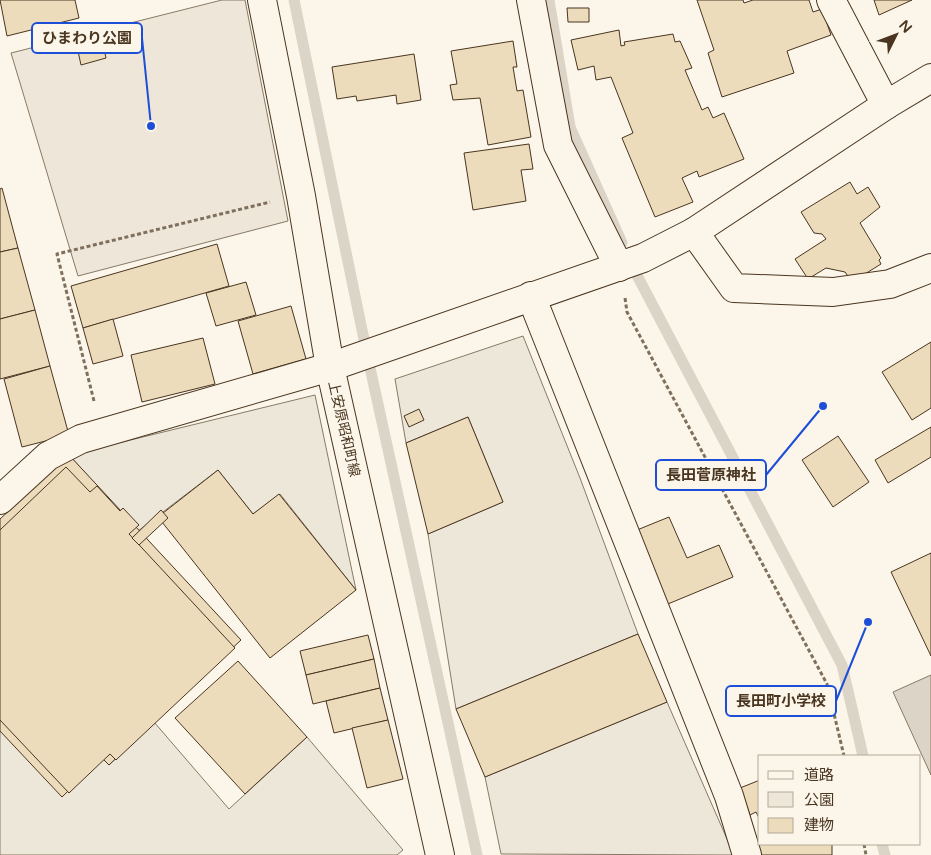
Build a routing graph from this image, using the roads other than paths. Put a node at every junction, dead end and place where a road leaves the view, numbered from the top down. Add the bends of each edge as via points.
1 (262, 0) edge
2 (531, 0) edge
3 (831, 0) edge
4 (931, 78) edge
5 (886, 105) junction
6 (694, 232) junction
7 (631, 263) junction
8 (931, 268) edge
9 (532, 296) junction
10 (330, 367) junction
11 (0, 500) edge
12 (440, 855) edge
13 (747, 855) edge

1 - 10 street, 上安原昭和町線 via 301,196
2 - 7 street via 558,145
3 - 5 street
4 - 5 street
5 - 6 street
6 - 7 street
6 - 8 street via 734,288 833,292 890,284
7 - 9 street
9 - 10 street
9 - 13 street via 729,796
10 - 11 street via 81,439 48,456
10 - 12 street, 上安原昭和町線

